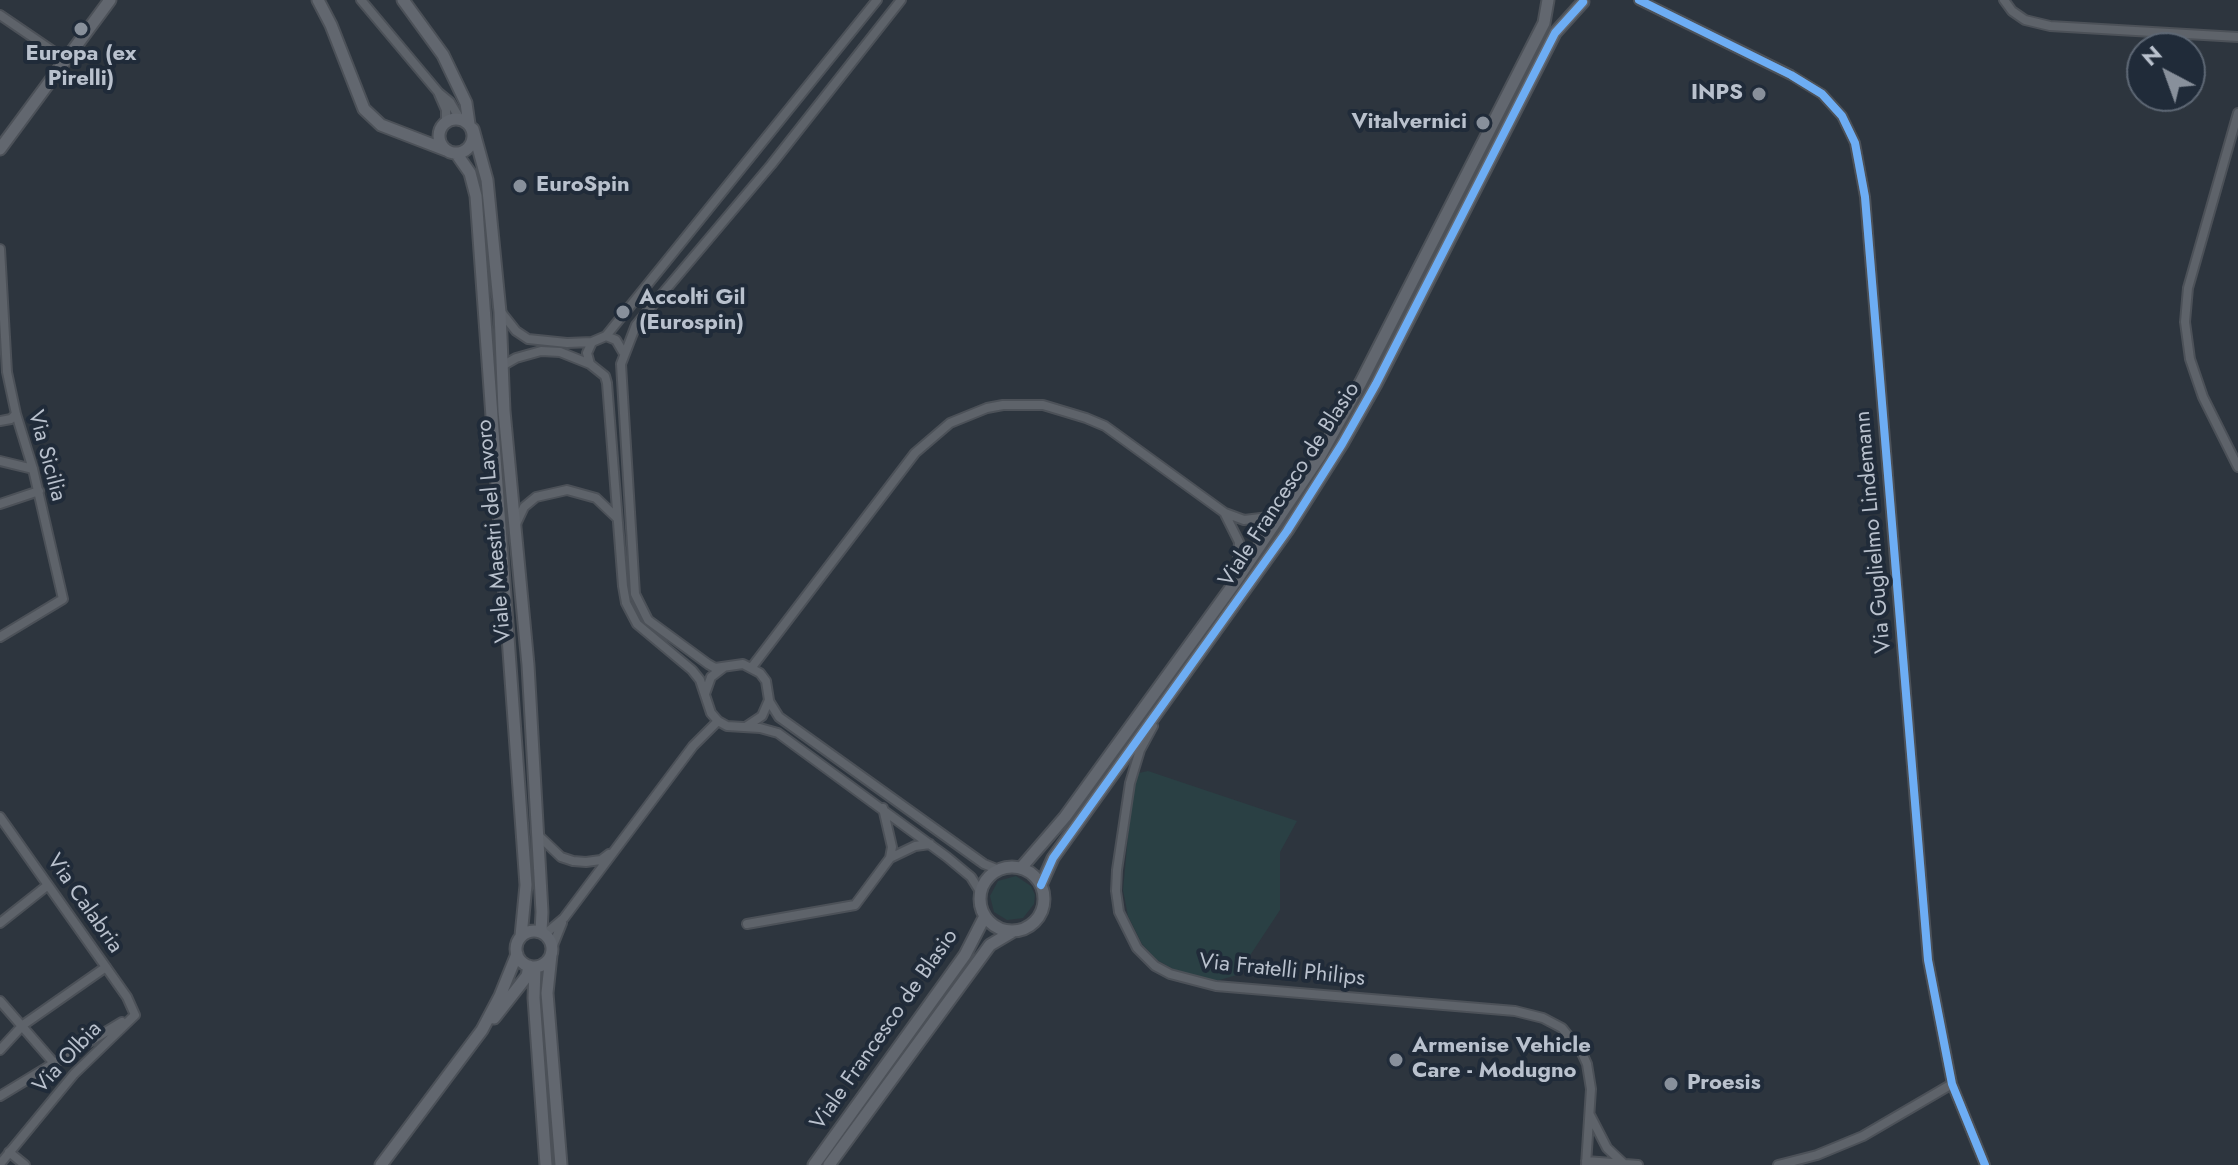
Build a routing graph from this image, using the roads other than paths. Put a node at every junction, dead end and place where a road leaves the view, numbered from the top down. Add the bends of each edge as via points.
1 (110, 0) edge
2 (318, 0) edge
3 (361, 0) edge
4 (403, 0) edge
5 (877, 0) edge
6 (901, 0) edge
7 (1548, 0) edge
8 (1567, 0) edge
9 (1639, 0) edge
10 (2004, 0) edge
11 (1586, 1) edge
12 (1647, 2) edge
13 (0, 15) edge
14 (2238, 37) edge
15 (66, 60) junction
16 (439, 93) junction
17 (2238, 113) edge
18 (446, 121) junction
19 (467, 124) junction
20 (2234, 136) edge
21 (0, 149) edge
22 (451, 152) junction
23 (0, 249) edge
24 (500, 312) junction
25 (606, 336) junction
26 (592, 342) junction
27 (623, 352) junction
28 (590, 364) junction
29 (621, 364) junction
30 (502, 366) junction
31 (599, 372) junction
32 (16, 414) junction
33 (0, 421) edge
34 (0, 461) edge
35 (2238, 467) edge
36 (33, 469) junction
37 (39, 491) junction
38 (1293, 500) junction
39 (0, 504) edge
40 (1225, 513) junction
41 (617, 518) junction
42 (515, 525) junction
43 (1236, 581) junction
44 (0, 637) edge
45 (725, 667) junction
46 (752, 667) junction
47 (1175, 686) junction
48 (705, 694) junction
49 (769, 700) junction
50 (718, 721) junction
51 (747, 726) junction
52 (883, 808) junction
53 (0, 818) edge
54 (538, 835) junction
55 (931, 844) junction
56 (616, 848) junction
57 (890, 858) junction
58 (1021, 868) junction
59 (999, 870) junction
60 (48, 885) junction
61 (1041, 885) junction
62 (981, 893) junction
63 (985, 916) junction
64 (564, 918) junction
65 (0, 923) edge
66 (747, 924) dead end
67 (1012, 932) junction
68 (543, 933) junction
69 (521, 936) junction
70 (552, 951) junction
71 (517, 954) junction
72 (106, 967) junction
73 (532, 967) junction
74 (0, 1001) edge
75 (135, 1015) junction
76 (23, 1025) junction
77 (482, 1030) junction
78 (0, 1050) edge
79 (54, 1063) junction
80 (1952, 1084) junction
81 (1, 1093) edge
82 (1589, 1114) junction
83 (9, 1152) junction
84 (1817, 1155) junction
85 (1586, 1163) edge
86 (0, 1164) edge
87 (25, 1165) edge
88 (381, 1165) edge
89 (546, 1165) edge
90 (561, 1165) edge
91 (814, 1165) edge
92 (829, 1165) edge
93 (1625, 1165) edge
94 (1638, 1165) edge
95 (1778, 1165) edge
96 (1814, 1165) edge
97 (1985, 1165) edge

1 - 15 street
2 - 22 street via 364,109 381,125
3 - 16 street
4 - 19 street, Viale Maestri del Lavoro via 443,55 466,103
5 - 25 street
6 - 27 street via 636,325
7 - 38 street, Viale Francesco de Blasio via 1544,23 1345,413
8 - 11 street
9 - 12 street, Via Guglielmo Lindemann
10 - 14 street via 2025,20 2050,26
11 - 47 street, Viale Francesco de Blasio via 1555,33 1342,444 1287,531
12 - 80 street, Via Guglielmo Lindemann via 1822,94 1842,116 1855,143 1865,197 1928,960
13 - 15 street
15 - 21 street
16 - 18 street
16 - 19 street
17 - 20 street
18 - 19 street
18 - 22 street via 439,139
19 - 22 street via 471,144 462,152
19 - 24 street, Viale Maestri del Lavoro via 487,180
20 - 35 street via 2188,288 2185,322 2203,397
22 - 69 street, Viale Maestri del Lavoro via 470,173 476,196 526,885
23 - 32 street, Via Sicilia via 7,372
24 - 26 street via 528,339
24 - 30 street, Viale Maestri del Lavoro
25 - 26 street
25 - 27 street
26 - 28 street
27 - 29 street
28 - 30 street via 541,351
28 - 31 street
29 - 31 street via 611,372
29 - 45 street via 635,594 648,620 715,668
30 - 42 street, Viale Maestri del Lavoro
31 - 41 street via 607,383
32 - 33 street
32 - 36 street, Via Sicilia
34 - 36 street
36 - 37 street, Via Sicilia
37 - 39 street
37 - 44 street, Via Sicilia via 63,599
38 - 40 street via 1259,520
38 - 43 street, Viale Francesco de Blasio
40 - 43 street via 1239,542
40 - 46 street via 1105,426 1043,405 987,408 950,423 915,453
41 - 42 street via 596,498 567,490 536,497
41 - 48 street via 631,614 692,670
42 - 54 street, Viale Maestri del Lavoro
43 - 58 street, Viale Francesco de Blasio via 1065,817
45 - 46 street
45 - 48 street via 711,677
46 - 49 street via 766,681
47 - 61 street, Viale Francesco de Blasio via 1053,858
47 - 82 street, Via Fratelli Philips via 1140,750 1126,803 1116,891 1119,912 1137,948 1170,974 1216,986 1515,1011 1543,1018 1562,1028 1582,1053 1591,1089
48 - 50 street
49 - 51 street via 762,716
49 - 59 street via 779,717
50 - 51 street
50 - 56 street
51 - 52 street via 778,733
52 - 55 street
52 - 57 street
53 - 60 street, Via Calabria
54 - 56 street via 573,861 601,860
54 - 68 street, Viale Maestri del Lavoro
55 - 57 street
55 - 62 street via 971,877
56 - 64 street
57 - 66 street via 855,905
58 - 59 street
58 - 61 street
59 - 62 street
60 - 65 street
60 - 72 street, Via Calabria
61 - 67 street via 1042,913 1029,927
62 - 63 street
63 - 67 street
63 - 91 street, Viale Francesco de Blasio via 965,955
64 - 68 street
64 - 70 street
67 - 92 street, Viale Francesco de Blasio via 990,945
68 - 69 street
68 - 70 street
69 - 71 street
70 - 73 street via 545,963
70 - 90 street via 547,993
71 - 73 street
71 - 77 street
72 - 75 street, Via Calabria
72 - 76 street
73 - 77 street
73 - 89 street
74 - 76 street
75 - 79 street
75 - 83 street, Via Olbia via 74,1074
76 - 78 street
76 - 79 street
77 - 88 street
79 - 81 street
80 - 84 street via 1863,1136
80 - 97 street, Via Guglielmo Lindemann
82 - 85 street, Via Fratelli Philips
82 - 93 street via 1607,1148
83 - 86 street, Via Olbia
83 - 87 street
84 - 95 street
84 - 96 street
85 - 93 street
93 - 94 street

